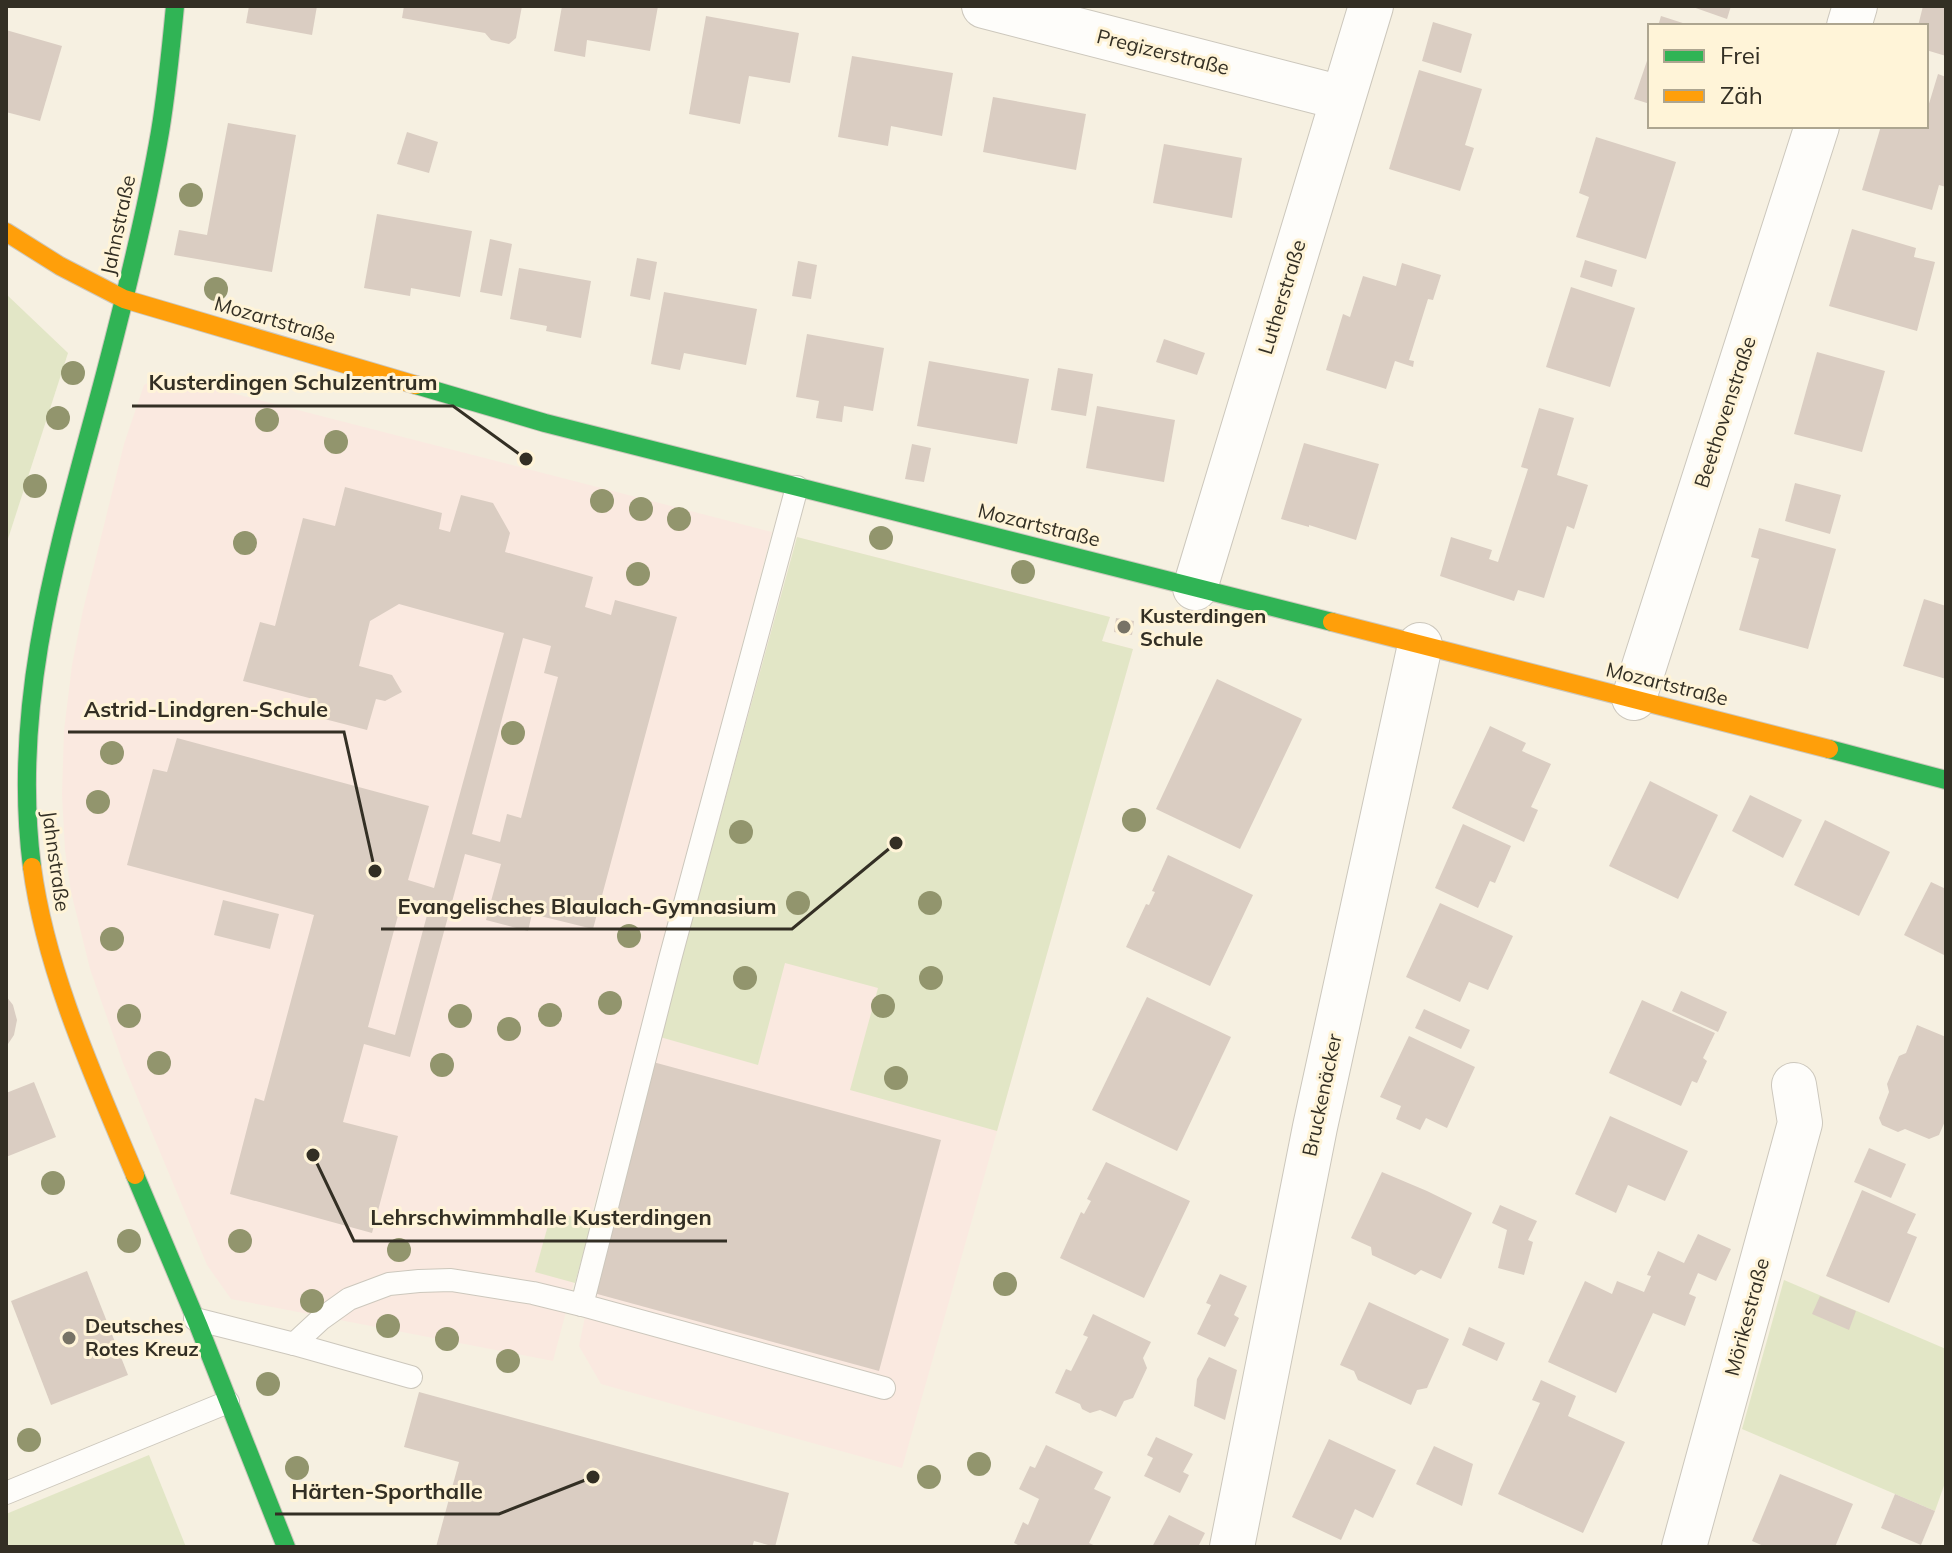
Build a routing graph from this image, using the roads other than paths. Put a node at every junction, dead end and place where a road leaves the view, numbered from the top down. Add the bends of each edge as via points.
1 (175, 6) edge
2 (984, 6) edge
3 (1371, 6) edge
4 (1342, 98) junction
5 (1816, 128) edge
6 (6, 232) edge
7 (124, 299) junction
8 (797, 487) junction
9 (1195, 588) junction
10 (1420, 645) junction
11 (1634, 698) junction
12 (1946, 780) edge
13 (1794, 1085) dead end
14 (582, 1305) junction
15 (195, 1319) junction
16 (294, 1344) junction
17 (411, 1377) dead end
18 (884, 1388) dead end
19 (228, 1402) junction
20 (6, 1493) edge
21 (286, 1547) edge
22 (1232, 1547) edge
23 (1684, 1547) edge

1 - 7 street, Jahnstraße via 161,123
2 - 4 street, Pregizerstraße
3 - 4 street, Lutherstraße
4 - 9 street, Lutherstraße
5 - 11 street, Beethovenstraße
6 - 7 street, Mozartstraße
7 - 8 street, Mozartstraße via 545,423
7 - 15 street, Jahnstraße via 36,658 25,788 35,889 53,963
8 - 9 street, Mozartstraße
8 - 14 lane
9 - 10 street, Mozartstraße
10 - 11 street, Mozartstraße
10 - 22 street, Bruckenäcker via 1315,1127
11 - 12 street, Mozartstraße
13 - 23 street, Mörikestraße via 1800,1123
14 - 16 lane via 451,1280 389,1284 349,1299
14 - 18 lane
15 - 16 lane
15 - 19 street, Jahnstraße
16 - 17 lane
19 - 20 lane
19 - 21 street, Jahnstraße

